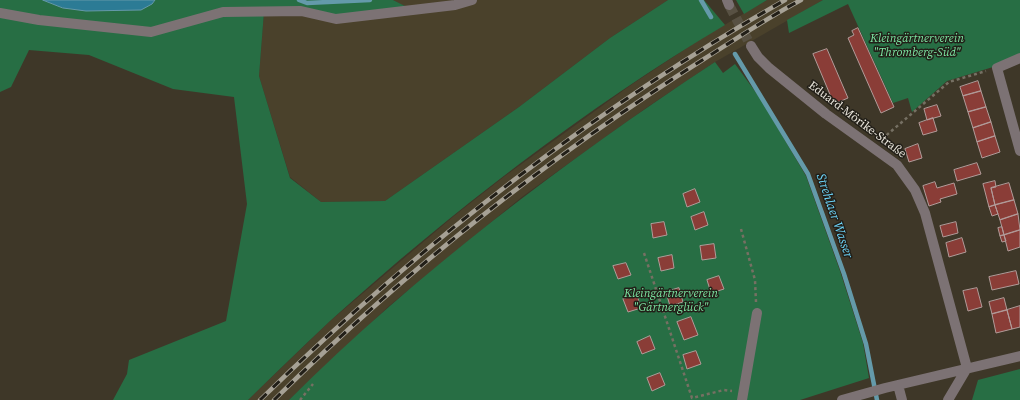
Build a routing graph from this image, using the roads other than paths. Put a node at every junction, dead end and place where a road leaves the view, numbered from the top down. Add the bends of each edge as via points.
1 (472, 0) edge
2 (0, 13) edge
3 (751, 46) tunnel mouth
4 (1020, 58) edge
5 (1020, 151) edge
6 (757, 313) road end
7 (1020, 356) edge
8 (967, 368) junction
9 (898, 385) junction
10 (742, 398) edge
11 (842, 400) edge
12 (902, 400) edge
13 (948, 400) edge

1 - 2 street via 455,5 336,19 301,11 223,12 151,32 39,20
3 - 8 street, Eduard-Mörike-Straße via 769,68 826,114 897,165 914,190 925,213
4 - 5 street via 997,68
6 - 10 street
7 - 8 street
8 - 9 street
8 - 13 street
9 - 11 street
9 - 12 street

